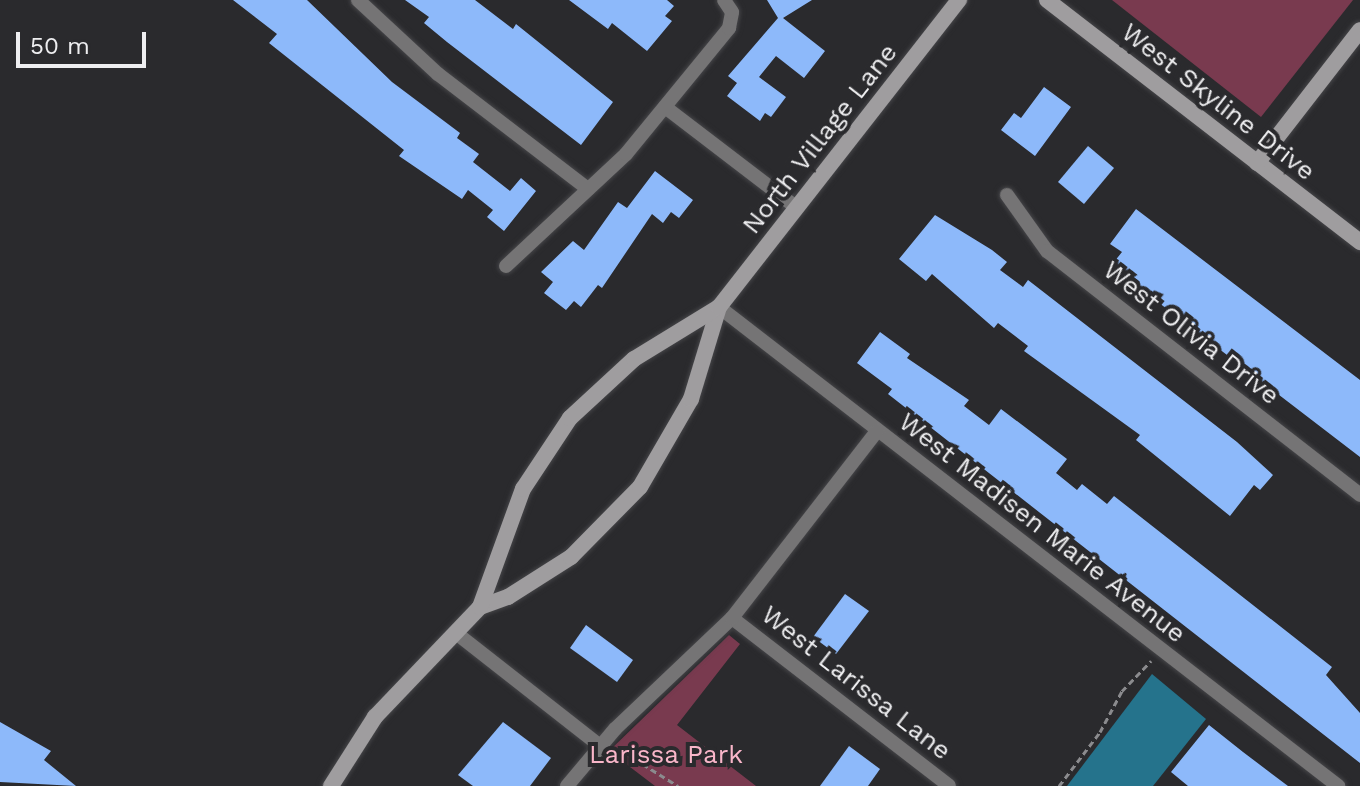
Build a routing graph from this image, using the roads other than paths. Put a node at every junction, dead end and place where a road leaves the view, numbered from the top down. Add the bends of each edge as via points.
1 (358, 0) edge
2 (959, 0) edge
3 (1047, 0) edge
4 (728, 6) edge
5 (1360, 30) edge
6 (665, 107) junction
7 (1257, 163) junction
8 (588, 189) junction
9 (1007, 195) dead end
10 (797, 208) junction
11 (1360, 242) edge
12 (506, 266) dead end
13 (719, 307) junction
14 (877, 431) junction
15 (1360, 495) edge
16 (480, 607) junction
17 (732, 618) junction
18 (456, 633) junction
19 (607, 745) junction
20 (331, 786) edge
21 (567, 786) edge
22 (949, 786) edge
23 (1338, 786) edge

1 - 8 street via 438,74
2 - 10 street, North Village Lane
3 - 7 street, West Skyline Drive
4 - 6 street via 729,28
5 - 7 street
6 - 8 street
6 - 10 street
7 - 11 street, West Skyline Drive
8 - 12 street
9 - 15 street, West Olivia Drive via 1047,251
10 - 13 street, North Village Lane
13 - 14 street, West Madisen Marie Avenue
13 - 16 street, North Village Lane via 634,359 563,428 523,489
13 - 16 street, North Village Lane via 691,399 640,487 562,564
14 - 17 street
14 - 23 street, West Madisen Marie Avenue
16 - 18 street, North Village Lane
17 - 19 street
17 - 22 street, West Larissa Lane
18 - 19 street
18 - 20 street, North Village Lane via 375,717
19 - 21 street

